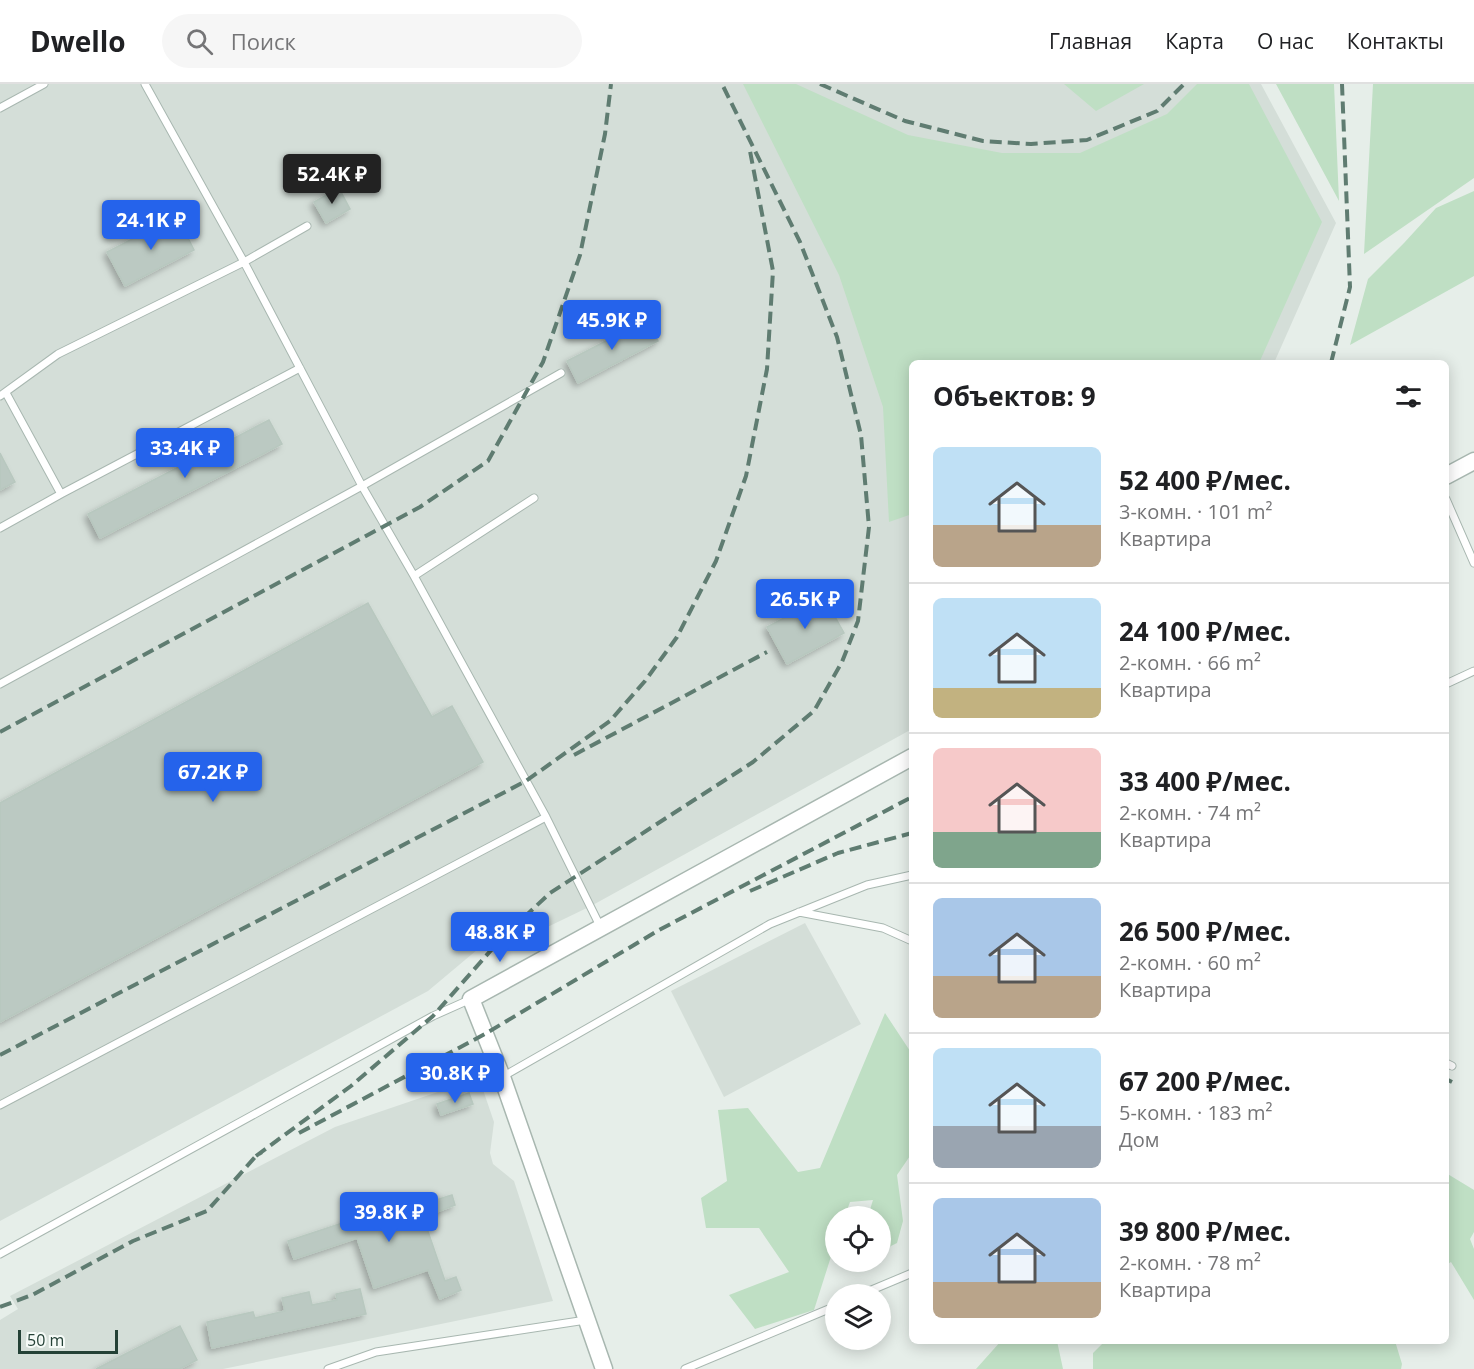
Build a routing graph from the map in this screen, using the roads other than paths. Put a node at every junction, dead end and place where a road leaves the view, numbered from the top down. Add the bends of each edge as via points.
1 (44, 84) edge
2 (145, 84) edge
3 (0, 108) edge
4 (308, 226) dead end
5 (244, 262) junction
6 (300, 368) junction
7 (561, 373) dead end
8 (3, 395) edge
9 (1474, 461) edge
10 (1449, 474) edge
11 (362, 486) junction
12 (62, 494) junction
13 (534, 498) dead end
14 (1449, 506) edge
15 (0, 528) edge
16 (1474, 563) edge
17 (414, 576) junction
18 (1474, 671) edge
19 (1449, 683) edge
20 (0, 684) edge
21 (909, 759) edge
22 (546, 817) junction
23 (909, 876) edge
24 (799, 912) junction
25 (601, 928) junction
26 (909, 940) edge
27 (471, 999) junction
28 (502, 1077) junction
29 (0, 1105) edge
30 (0, 1254) edge
31 (909, 1274) edge
32 (886, 1284) edge
33 (825, 1310) edge
34 (586, 1320) junction
35 (328, 1369) edge
36 (604, 1369) edge
37 (685, 1369) edge

1 - 3 lane
2 - 5 lane
4 - 5 lane
5 - 6 lane
5 - 8 lane via 58,354
6 - 11 lane
6 - 12 lane
7 - 11 lane
8 - 12 lane
9 - 10 street
11 - 17 lane
11 - 20 lane
12 - 15 lane
13 - 17 lane
14 - 16 lane
17 - 22 lane
18 - 19 lane
21 - 25 street
22 - 25 lane
22 - 29 lane
23 - 24 lane via 867,885
24 - 26 lane via 883,928
24 - 28 lane via 770,924
25 - 27 street
27 - 28 street
27 - 30 lane via 433,1016
28 - 34 street
31 - 32 lane
33 - 37 lane
34 - 35 lane via 376,1352
34 - 36 street

